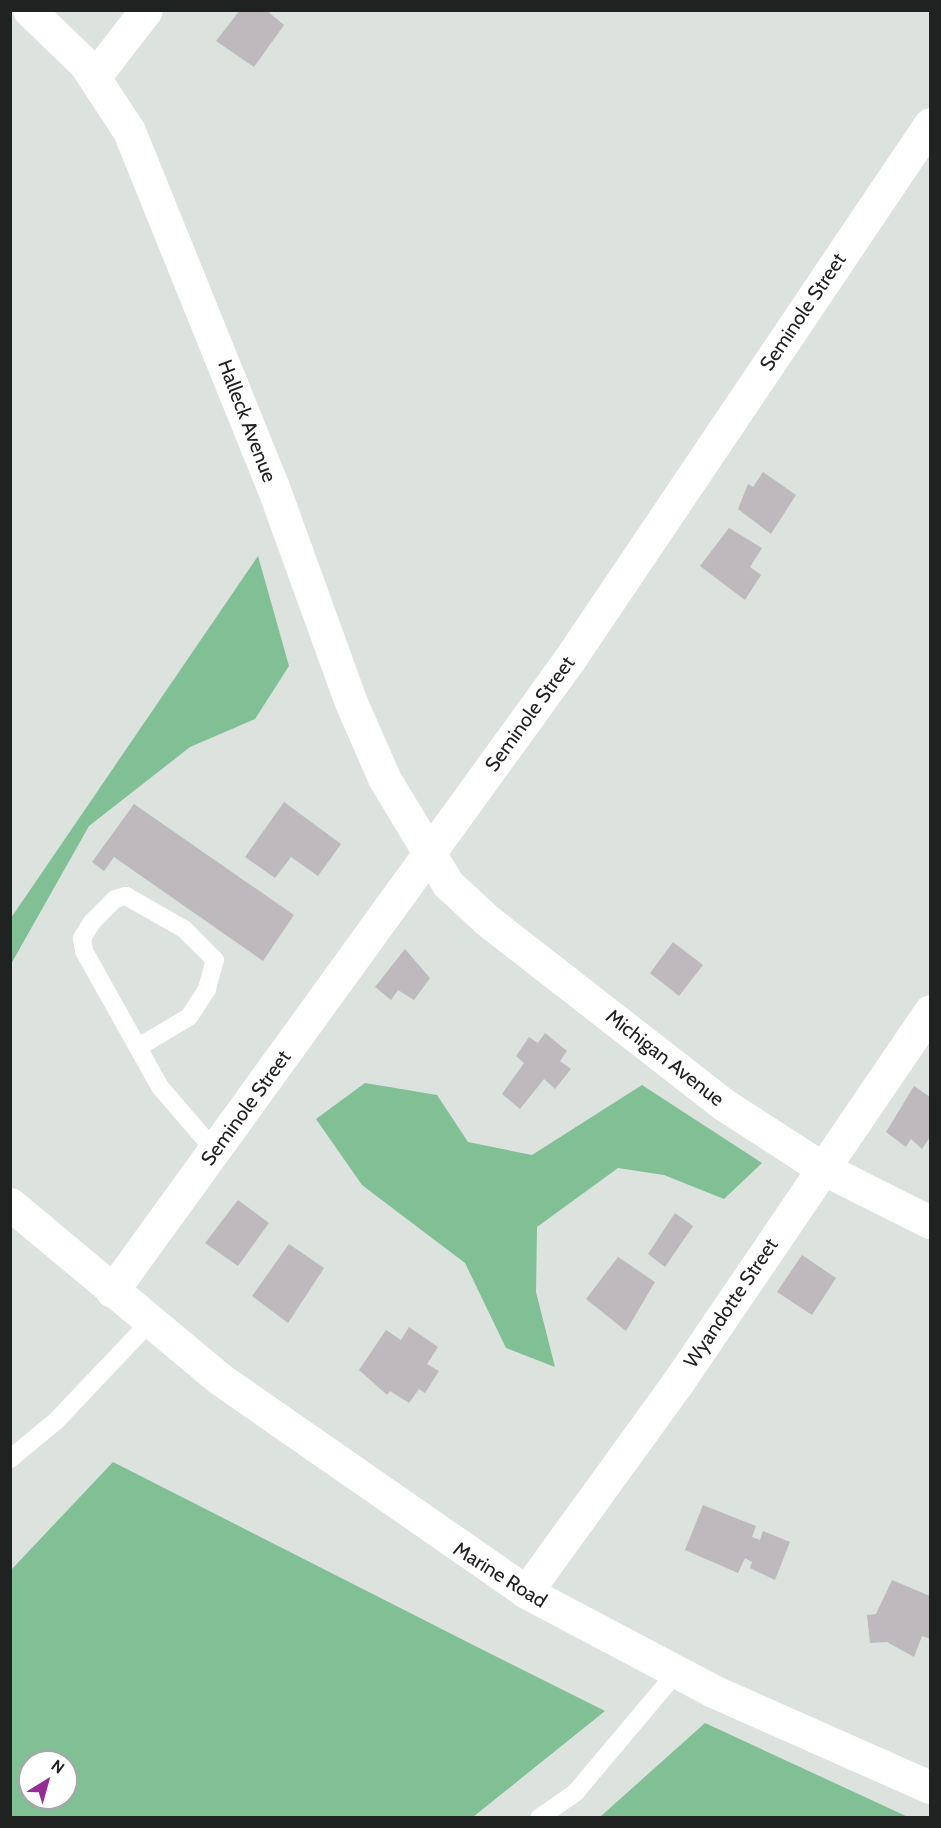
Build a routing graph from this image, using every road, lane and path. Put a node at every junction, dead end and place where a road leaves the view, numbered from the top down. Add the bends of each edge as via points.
1 (29, 10) edge
2 (146, 10) edge
3 (95, 76) junction
4 (930, 124) edge
5 (428, 855) junction
6 (930, 1011) edge
7 (140, 1046) junction
8 (215, 1151) junction
9 (822, 1168) junction
10 (10, 1204) edge
11 (930, 1222) edge
12 (112, 1291) junction
13 (151, 1321) junction
14 (10, 1459) edge
15 (526, 1592) junction
16 (676, 1673) junction
17 (930, 1788) edge
18 (539, 1818) edge

1 - 3 street, Halleck Avenue
2 - 3 street
3 - 5 street, Halleck Avenue via 129,131 175,235 350,700 384,778
4 - 5 street, Seminole Street via 569,660
5 - 8 street, Seminole Street
5 - 9 street, Michigan Avenue via 448,884 488,921 723,1104
6 - 9 street, Wyandotte Street
7 - 7 lane via 84,951 82,938 115,899 126,896 184,929 215,960 207,989 189,1017
7 - 8 lane via 160,1087
8 - 12 street, Seminole Street
9 - 11 street, Michigan Avenue
9 - 15 street, Wyandotte Street
10 - 12 street, Marine Road
12 - 13 street, Marine Road
13 - 14 lane via 56,1421
13 - 15 street, Marine Road via 248,1399
15 - 16 street, Marine Road
16 - 17 street, Marine Road
16 - 18 lane via 575,1793

